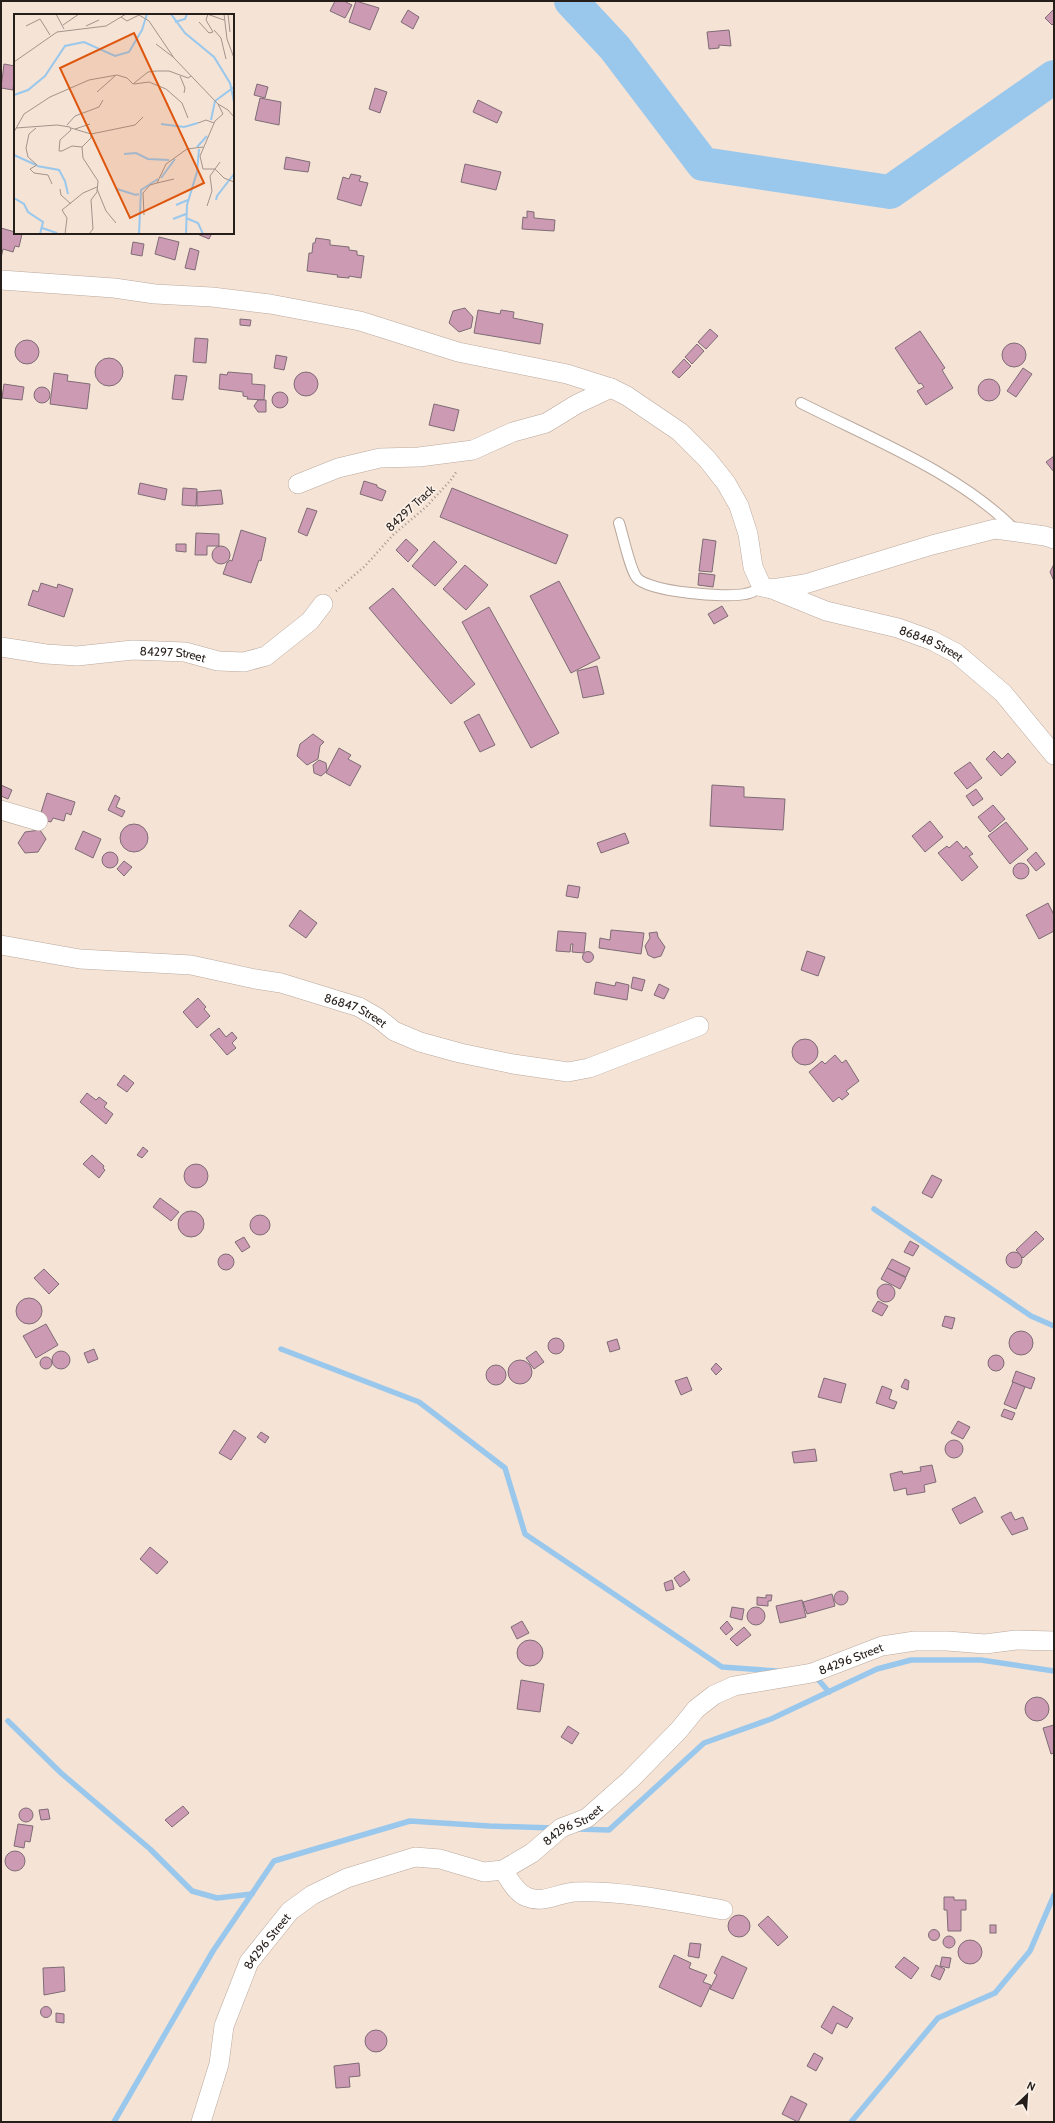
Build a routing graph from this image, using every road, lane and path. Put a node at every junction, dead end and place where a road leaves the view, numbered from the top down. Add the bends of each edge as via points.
1 (1, 280) edge
2 (611, 388) junction
3 (802, 403) dead end
4 (459, 467) dead end
5 (298, 484) dead end
6 (619, 523) dead end
7 (1016, 531) junction
8 (1054, 539) edge
9 (767, 588) junction
10 (323, 604) joint
11 (1, 647) edge
12 (1054, 756) edge
13 (1, 810) edge
14 (38, 821) dead end
15 (1, 945) edge
16 (1, 950) edge
17 (698, 1026) dead end
18 (1054, 1640) edge
19 (503, 1870) junction
20 (723, 1910) dead end
21 (201, 2122) edge

1 - 2 street via 114,288 270,304 360,321 458,352 567,374
2 - 5 street via 577,404 546,423 513,432 473,450 419,457 380,458 338,468
2 - 9 street via 680,432 707,459 726,484 738,506 746,527 753,567
3 - 7 lane via 972,492 997,511
4 - 10 path, 84297 Track via 426,507 393,535
6 - 9 lane via 637,579 647,584 671,590 730,596
7 - 8 street
7 - 9 street via 995,529 805,584
9 - 12 street, 86848 Street via 826,611 898,628 956,653 1003,693
10 - 11 street, 84297 Street via 310,622 266,656 244,662 218,661 185,652 133,650 77,656
13 - 14 street
15 - 16 street, 86847 Street
15 - 17 street, 86847 Street via 80,959 191,965 255,980 281,983 359,1007 394,1031 420,1042 460,1054 568,1072 589,1068
18 - 19 street, 84296 Street via 1016,1640 985,1644 914,1641 882,1646 812,1673 734,1686 714,1694 696,1709 679,1730 601,1806 586,1818 561,1828 532,1853
19 - 20 street via 518,1890 526,1897 536,1900 596,1891
19 - 21 street, 84296 Street via 484,1872 440,1859 415,1857 347,1878 312,1895 290,1911 249,1962 224,2026 219,2064

